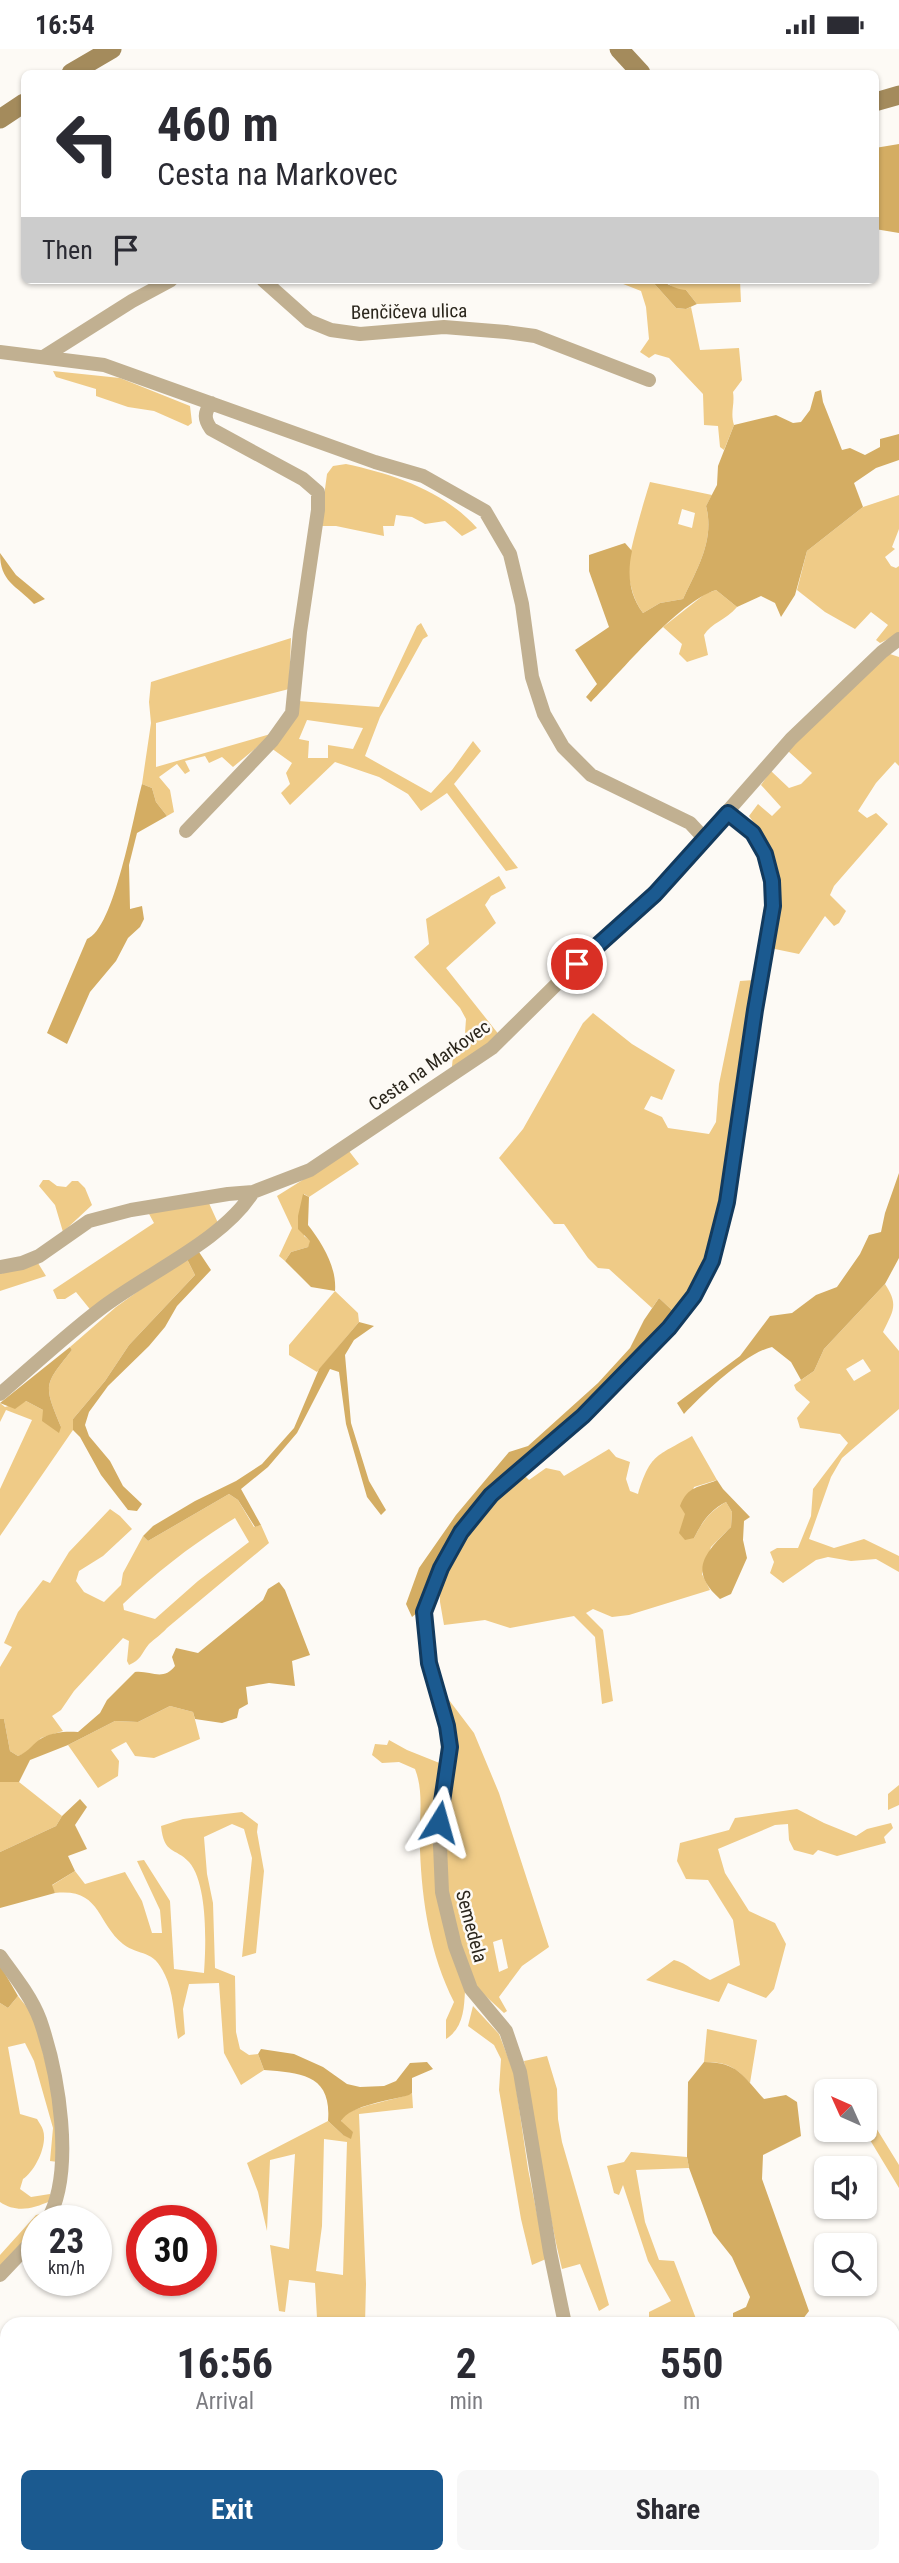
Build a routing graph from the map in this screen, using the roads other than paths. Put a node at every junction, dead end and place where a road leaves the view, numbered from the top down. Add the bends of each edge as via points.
1 (112, 49) edge
2 (619, 49) edge
3 (76, 70) edge
4 (638, 70) edge
5 (899, 95) edge
6 (879, 101) edge
7 (21, 105) edge
8 (0, 119) edge
9 (164, 284) edge
10 (268, 284) edge
11 (0, 352) edge
12 (45, 356) junction
13 (649, 380) dead end
14 (211, 403) junction
15 (899, 639) edge
16 (728, 813) junction
17 (186, 831) dead end
18 (704, 838) junction
19 (253, 1192) junction
20 (0, 1267) edge
21 (0, 1394) edge
22 (0, 1956) edge
23 (53, 2205) edge
24 (21, 2253) edge
25 (0, 2275) edge
26 (564, 2317) edge

1 - 3 street
2 - 4 street
5 - 6 street
7 - 8 street
9 - 12 street
10 - 13 street, Benčičeva ulica via 309,321 331,330 360,334 444,327 535,336
11 - 12 street
12 - 14 street via 104,365
14 - 17 street via 206,411 211,429 303,479 318,492 318,510 292,713 272,741
14 - 18 street via 423,476 485,511 510,554 531,677 544,714 563,747 591,775 690,823
15 - 16 street, Cesta na Markovec via 791,739
16 - 18 street, Cesta na Markovec
16 - 26 street, Semedela via 753,833 765,854 773,906 727,1202 712,1261 694,1296 669,1328 583,1416 491,1495 461,1532 424,1612 429,1663 450,1747 439,1822 442,1892 471,1989 506,2031 520,2072
18 - 19 street, Cesta na Markovec via 655,894 492,1048 310,1170
19 - 20 street, Cesta na Markovec via 131,1210 89,1221 39,1256
19 - 21 street, Cesta na Markovec via 243,1208 212,1234 100,1309
22 - 23 street via 40,2018 62,2123
24 - 25 street

